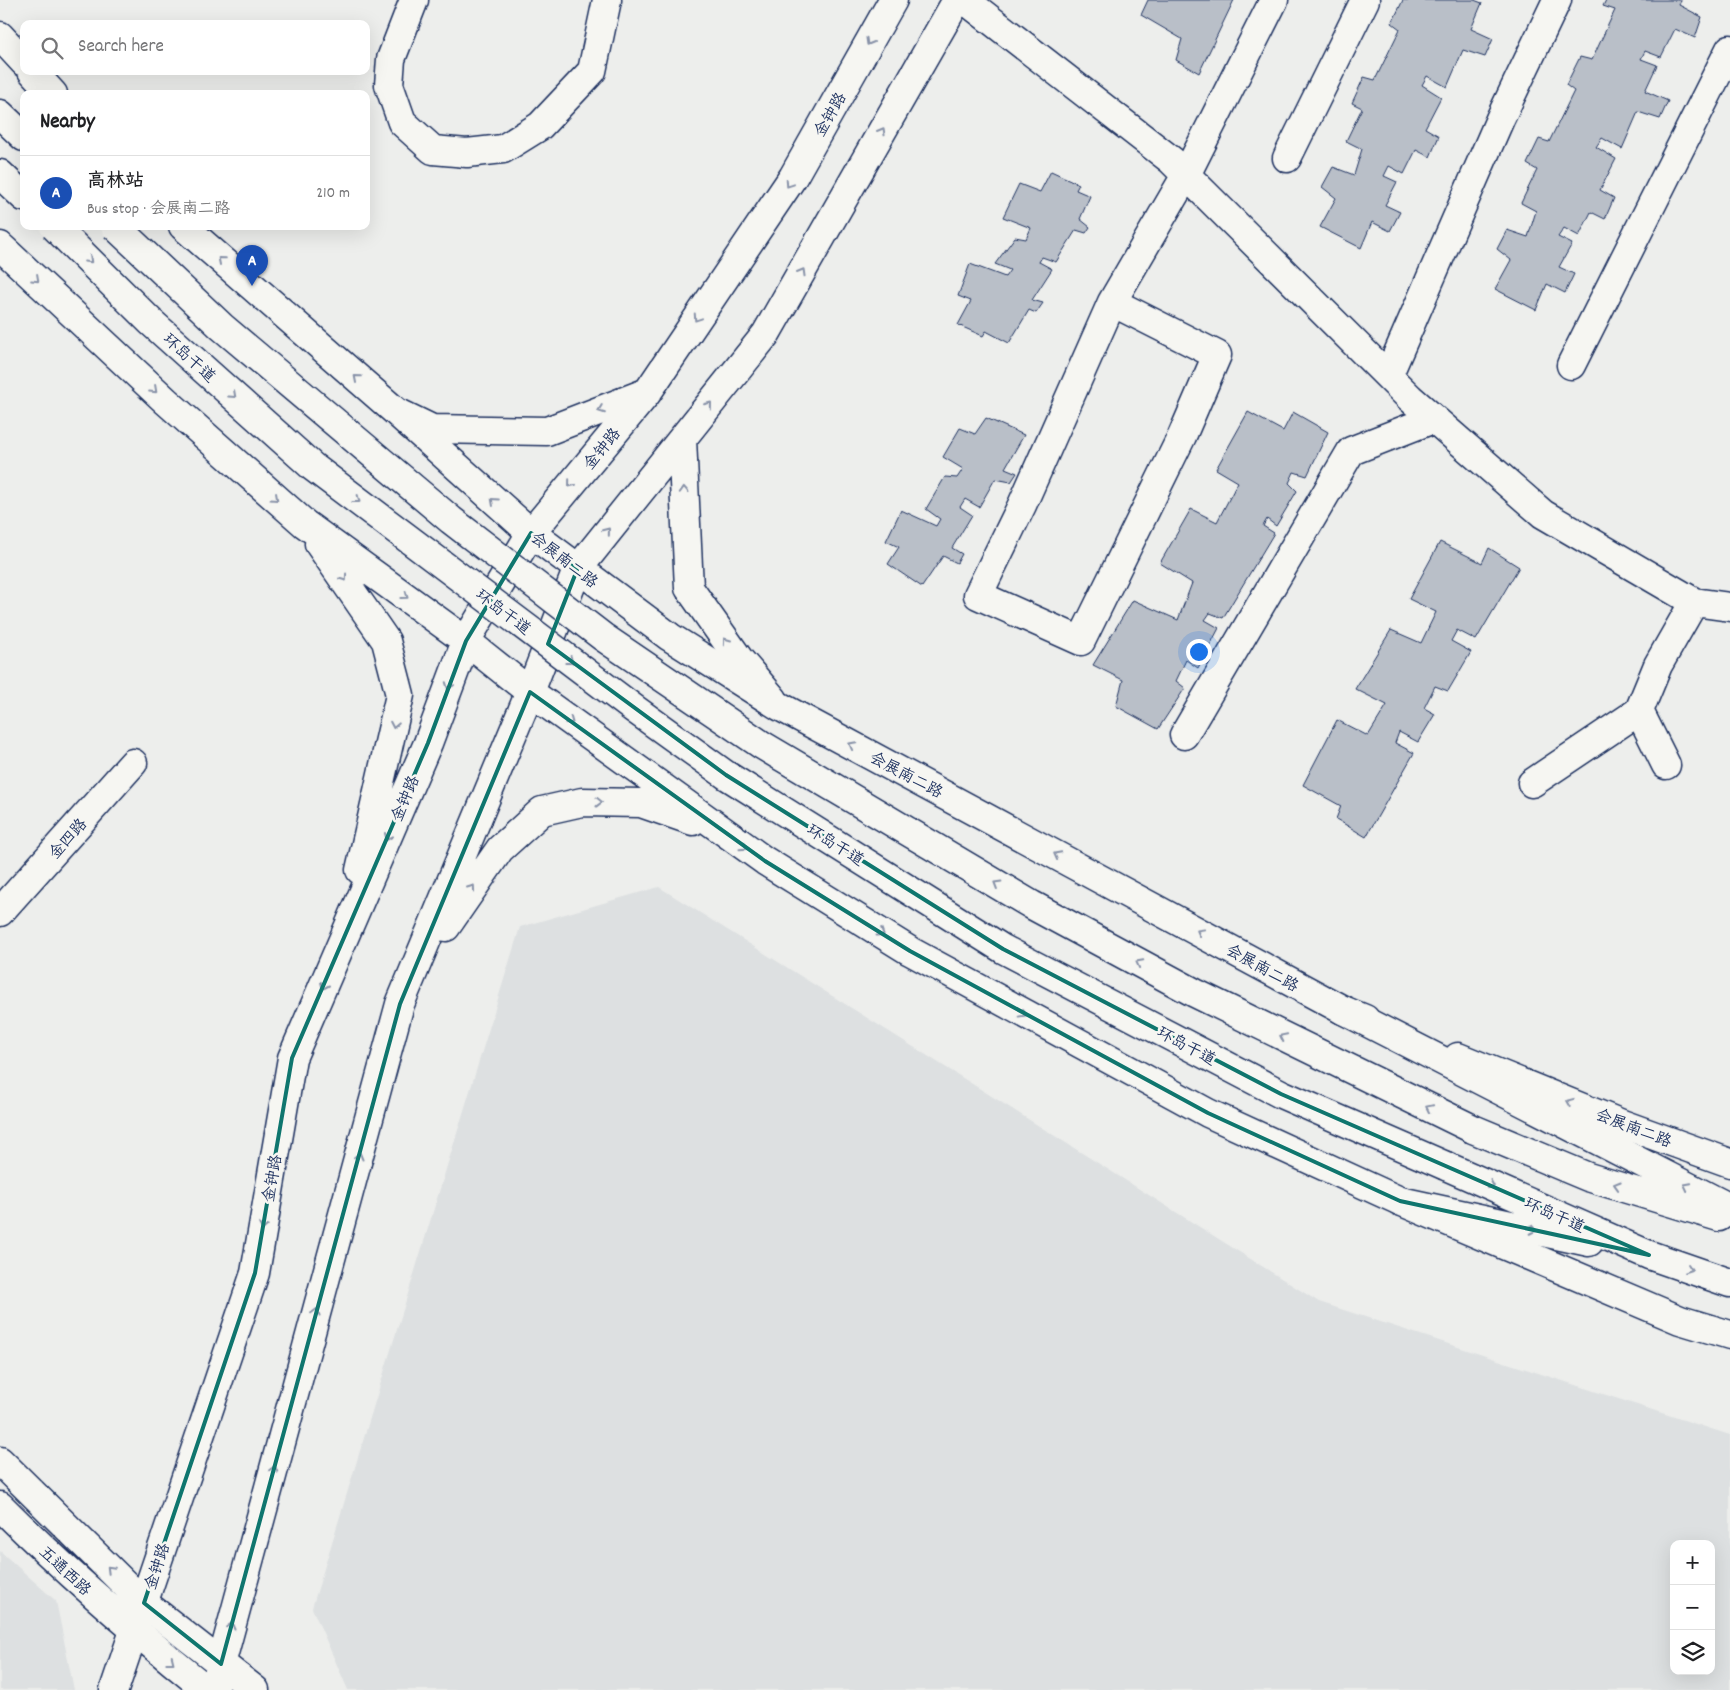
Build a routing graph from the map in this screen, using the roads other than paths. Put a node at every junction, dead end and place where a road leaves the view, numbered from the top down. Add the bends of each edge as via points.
1 (414, 0) edge
2 (607, 0) edge
3 (893, 0) edge
4 (957, 0) edge
5 (966, 0) edge
6 (1274, 0) edge
7 (1365, 0) edge
8 (1557, 0) edge
9 (0, 36) edge
10 (1730, 49) edge
11 (20, 58) edge
12 (36, 75) edge
13 (49, 90) edge
14 (0, 114) edge
15 (20, 133) edge
16 (1287, 158) dead end
17 (0, 174) edge
18 (1186, 175) junction
19 (20, 193) edge
20 (58, 230) edge
21 (119, 230) edge
22 (188, 230) edge
23 (0, 246) edge
24 (1112, 302) junction
25 (1571, 365) dead end
26 (1388, 376) junction
27 (646, 393) junction
28 (394, 410) junction
29 (1433, 419) junction
30 (682, 438) junction
31 (305, 524) junction
32 (530, 533) junction
33 (577, 570) junction
34 (1694, 602) junction
35 (1730, 607) edge
36 (466, 641) junction
37 (530, 692) junction
38 (779, 706) junction
39 (1638, 711) junction
40 (1184, 735) dead end
41 (133, 763) dead end
42 (1666, 765) dead end
43 (1532, 783) dead end
44 (722, 832) junction
45 (0, 912) edge
46 (342, 946) junction
47 (400, 1004) junction
48 (1343, 1010) junction
49 (1730, 1162) edge
50 (1400, 1201) junction
51 (1730, 1208) edge
52 (1730, 1220) edge
53 (1649, 1255) junction
54 (1730, 1283) edge
55 (1730, 1335) edge
56 (0, 1460) edge
57 (0, 1506) edge
58 (144, 1603) junction
59 (134, 1632) junction
60 (221, 1664) junction
61 (114, 1690) edge
62 (208, 1690) edge
63 (214, 1690) edge
64 (255, 1690) edge

1 - 2 main road via 391,59 390,85 402,122 433,150 468,154 503,149 540,126 592,71
3 -> 27 main road, 金钟路 via 793,178
30 -> 4 main road via 766,334
5 - 18 main road via 1172,160
6 - 18 main road
7 - 16 main road
8 - 26 main road via 1500,120
9 - 11 main road
10 - 25 main road
12 - 13 main road
14 - 15 main road
17 - 19 main road
18 - 24 main road
18 - 26 main road
20 -> 53 main road, 环岛干道, bridge via 151,322 313,467 726,775 1003,949 1281,1094
52 -> 21 main road, bridge via 1588,1177 1473,1129 1169,979 1032,905 762,745 603,637 451,520 222,327
28 -> 22 main road, 会展南二路
23 -> 31 main road via 166,401
24 - 24 main road via 1022,505 978,595 1080,641 1182,436 1218,355
26 - 29 main road
27 -> 28 main road via 547,431 432,429
27 -> 32 main road, 金钟路
32 -> 28 main road, 会展南二路
29 - 34 main road via 1543,514
29 - 40 main road via 1351,451
33 -> 30 main road
38 -> 30 main road via 739,659 689,588
31 -> 36 main road
31 -> 46 main road via 386,641 400,695
32 - 33 main road, 会展南二路
32 - 36 main road, 金钟路
33 - 37 main road
33 - 38 main road, 会展南二路 via 670,638
34 - 35 main road
34 - 39 main road via 1658,666
36 - 37 main road
36 -> 46 main road, 金钟路 via 428,743
37 -> 44 main road
37 - 47 main road
48 -> 38 main road, 会展南二路
39 - 42 main road
39 - 43 main road
41 - 45 main road, 金四路
47 -> 44 main road via 458,908 500,849 542,811 582,802 641,803
44 -> 50 main road via 910,952 1068,1039 1208,1113
46 -> 58 main road, 金钟路 via 292,1058 255,1273
60 -> 47 main road
49 -> 48 main road, 会展南二路 via 1622,1124
51 -> 48 main road
50 -> 53 main road
50 - 55 main road via 1680,1320
53 -> 54 main road, 环岛干道
58 -> 56 main road
57 - 59 main road, 五通西路
58 - 59 main road, 金钟路
58 - 60 main road
59 - 61 main road, 金钟路
59 -> 62 main road, 五通西路
60 - 63 main road
60 - 64 main road

